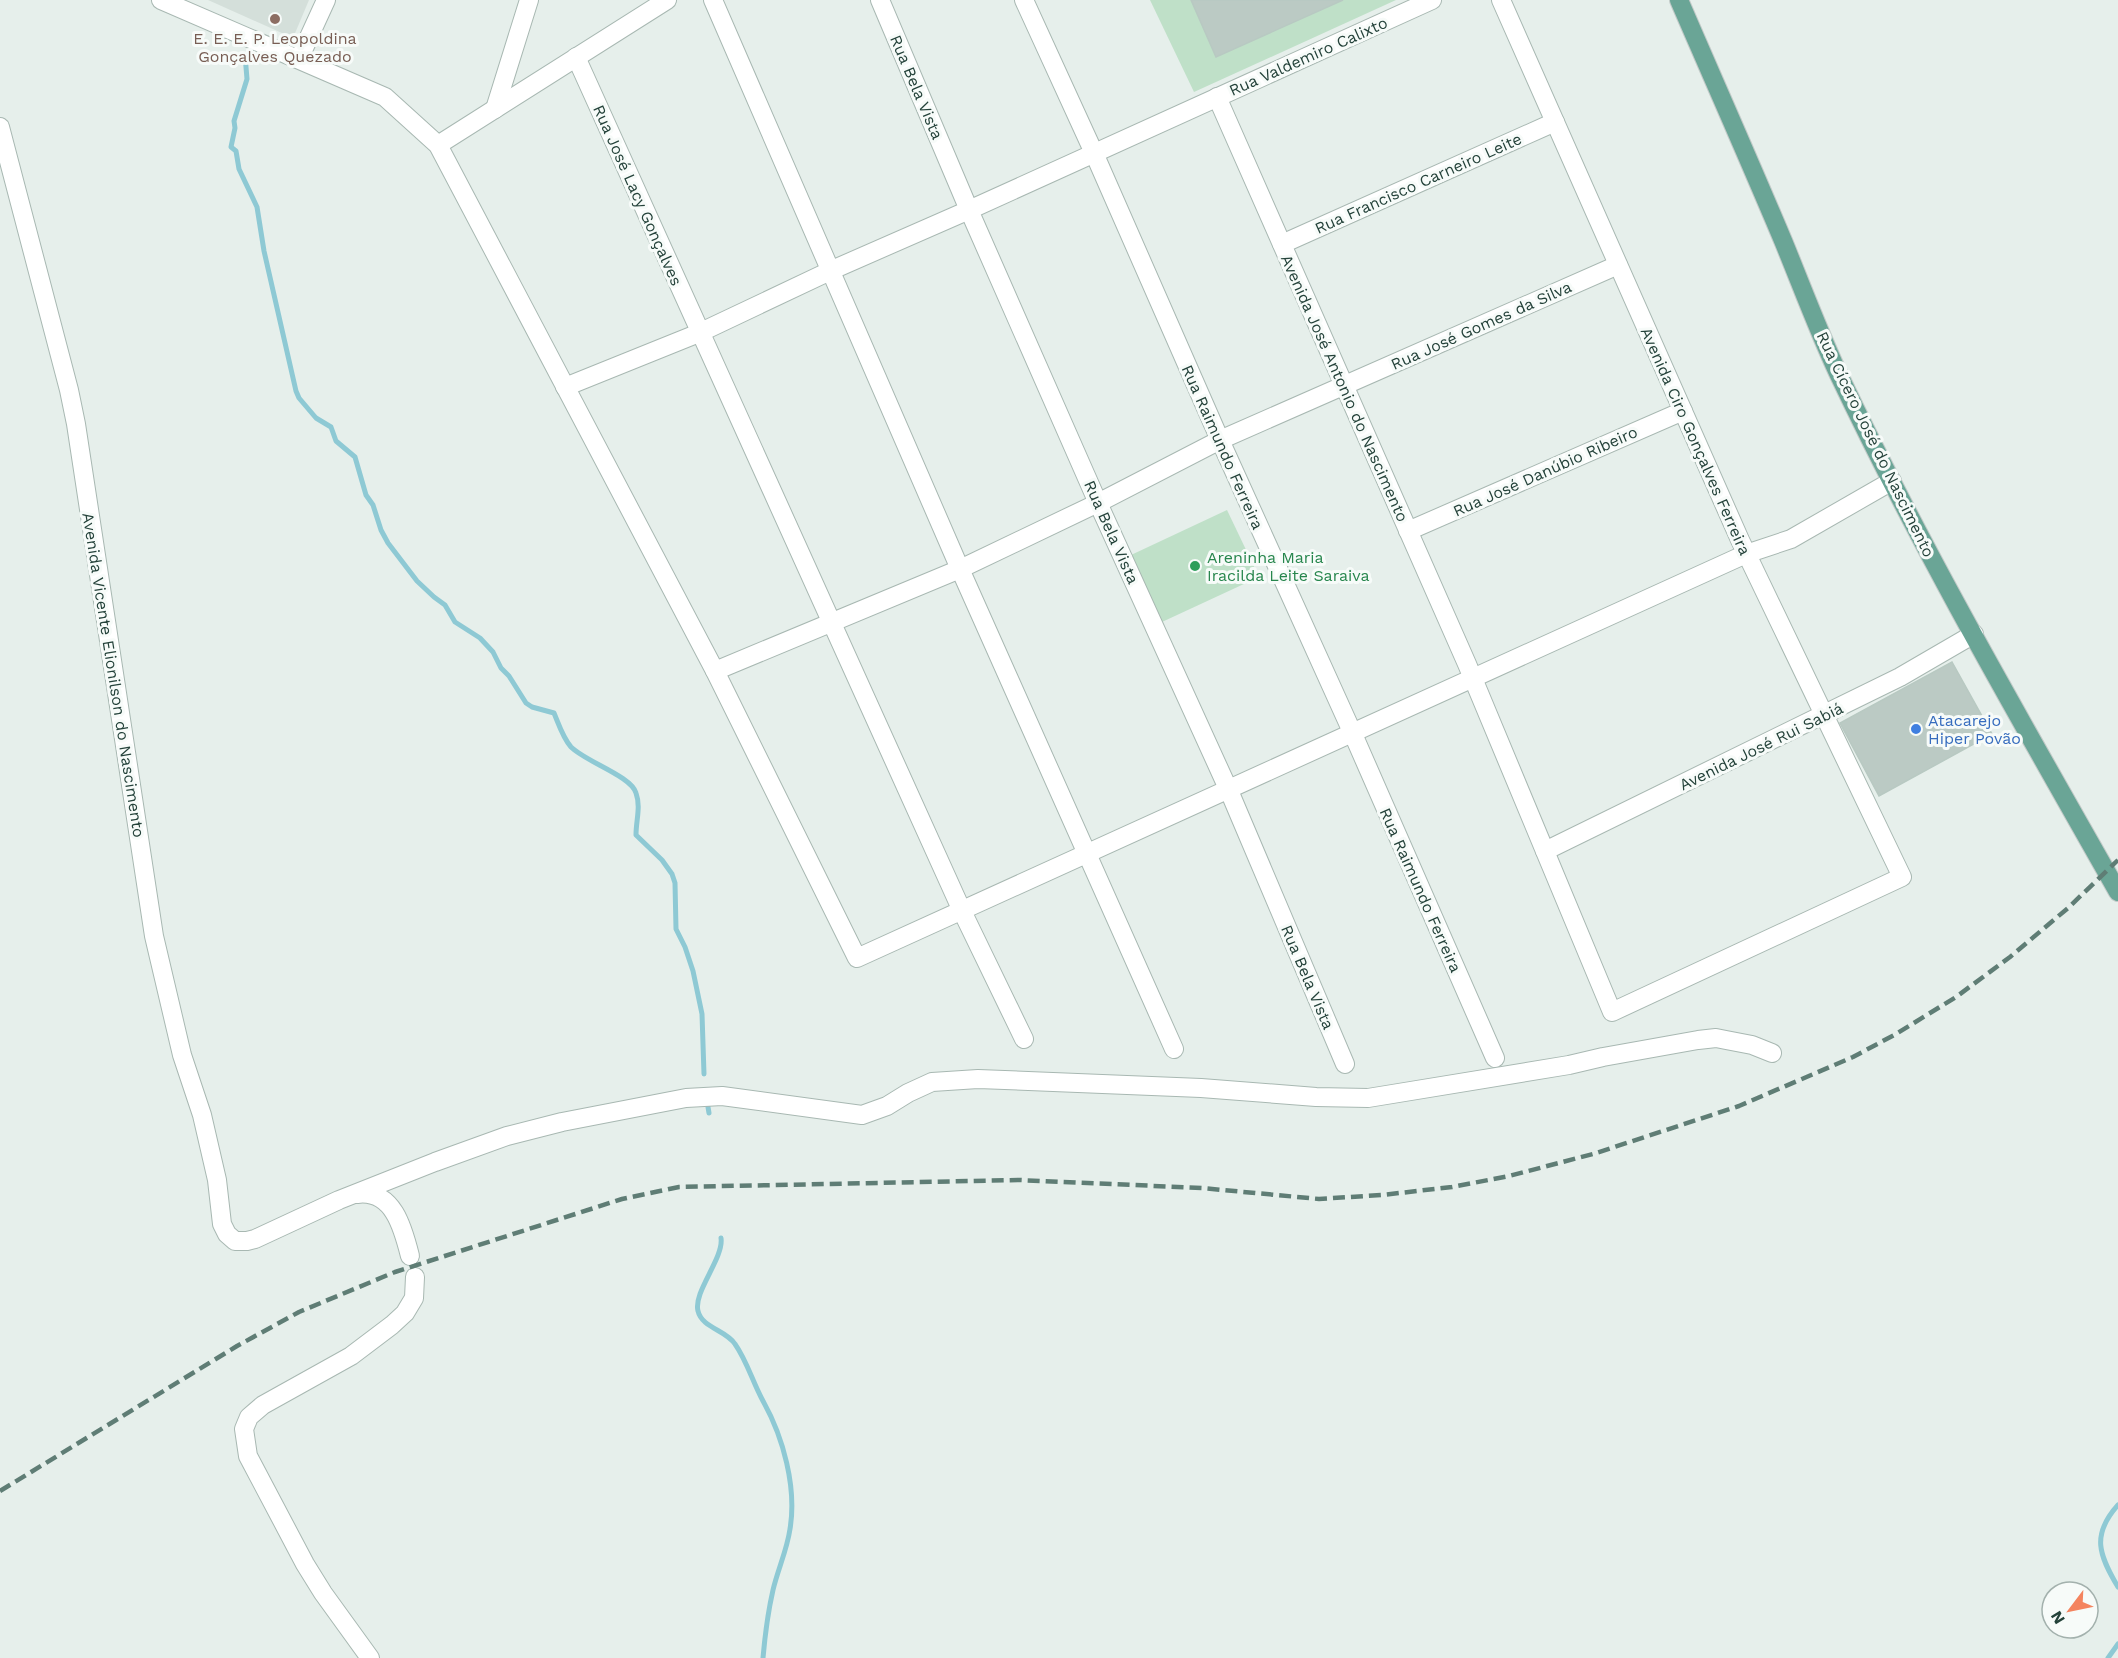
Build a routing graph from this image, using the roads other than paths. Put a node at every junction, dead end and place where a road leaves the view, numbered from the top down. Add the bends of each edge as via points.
1 (161, 0) edge
2 (326, 0) edge
3 (529, 0) edge
4 (667, 0) edge
5 (713, 0) edge
6 (880, 0) edge
7 (1024, 0) edge
8 (1432, 0) edge
9 (1502, 0) edge
10 (1679, 0) edge
11 (576, 57) junction
12 (299, 59) junction
13 (1217, 97) junction
14 (495, 109) junction
15 (1555, 122) junction
16 (0, 127) edge
17 (438, 145) junction
18 (1094, 153) junction
19 (969, 210) junction
20 (1282, 244) junction
21 (1618, 265) junction
22 (832, 270) junction
23 (699, 333) junction
24 (1344, 386) junction
25 (565, 387) junction
26 (1683, 411) junction
27 (1220, 440) junction
28 (1892, 481) junction
29 (1098, 503) junction
30 (1408, 531) junction
31 (1746, 554) junction
32 (960, 569) junction
33 (833, 624) junction
34 (1974, 634) junction
35 (715, 671) junction
36 (1473, 679) junction
37 (1824, 715) junction
38 (1353, 734) junction
39 (1229, 790) junction
40 (1545, 851) junction
41 (1088, 855) junction
42 (1902, 877) joint
43 (2118, 892) edge
44 (962, 911) junction
45 (1024, 1039) dead end
46 (1174, 1049) dead end
47 (1772, 1053) dead end
48 (1495, 1058) dead end
49 (1345, 1064) dead end
50 (341, 1199) junction
51 (410, 1256) dead end
52 (415, 1277) dead end
53 (370, 1658) edge

1 - 12 street
2 - 12 street
3 - 14 street
4 - 11 street
5 - 22 street
6 - 19 street, Rua Bela Vista
7 - 18 street, Rua Raimundo Ferreira
8 - 13 street, Rua Valdemiro Calixto
9 - 15 street, Avenida Ciro Gonçalves Ferreira
10 - 28 main road, Rua Cícero José do Nascimento via 1819,331
11 - 14 street
11 - 23 street, Rua José Lacy Gonçalves
12 - 17 street via 385,97
13 - 18 street, Rua Valdemiro Calixto
13 - 20 street, Avenida José Antonio do Nascimento
14 - 17 street
15 - 20 street, Rua Francisco Carneiro Leite
15 - 21 street, Avenida Ciro Gonçalves Ferreira
16 - 50 street, Avenida Vicente Elionilson do Nascimento via 69,390 154,936 182,1055 209,1144 222,1224 232,1239 247,1242
17 - 25 street
18 - 19 street, Rua Valdemiro Calixto
18 - 27 street, Rua Raimundo Ferreira
19 - 22 street, Rua Valdemiro Calixto
19 - 29 street, Rua Bela Vista
20 - 24 street, Avenida José Antonio do Nascimento
21 - 24 street, Rua José Gomes da Silva
21 - 26 street, Avenida Ciro Gonçalves Ferreira
22 - 23 street, Rua Valdemiro Calixto
22 - 32 street
23 - 25 street, Rua Valdemiro Calixto
23 - 33 street, Rua José Lacy Gonçalves
24 - 27 street, Rua José Gomes da Silva
24 - 30 street, Avenida José Antonio do Nascimento
25 - 35 street
26 - 30 street, Rua José Danúbio Ribeiro
26 - 31 street, Avenida Ciro Gonçalves Ferreira
27 - 29 street, Rua José Gomes da Silva
27 - 38 street, Rua Raimundo Ferreira
28 - 31 street via 1791,539
28 - 34 main road, Rua Cícero José do Nascimento
29 - 32 street, Rua José Gomes da Silva
29 - 39 street, Rua Bela Vista
30 - 36 street, Avenida José Antonio do Nascimento
31 - 36 street
31 - 37 street, Avenida Ciro Gonçalves Ferreira
32 - 33 street, Rua José Gomes da Silva
32 - 41 street
33 - 35 street, Rua José Gomes da Silva
33 - 44 street, Rua José Lacy Gonçalves
34 - 37 street, Avenida José Rui Sabiá
34 - 43 main road, Rua Cícero José do Nascimento
35 - 44 street via 857,958
36 - 38 street
36 - 40 street, Avenida José Antonio do Nascimento
37 - 40 street, Avenida José Rui Sabiá
37 - 42 street, Avenida Ciro Gonçalves Ferreira
38 - 39 street
38 - 48 street, Rua Raimundo Ferreira
39 - 41 street
39 - 49 street, Rua Bela Vista
40 - 42 street, Avenida José Antonio do Nascimento via 1612,1012
41 - 44 street
41 - 46 street
44 - 45 street, Rua José Lacy Gonçalves
47 - 50 street via 1716,1038 1698,1040 1368,1098 978,1079 932,1082 862,1115 722,1096 686,1098 507,1136
50 - 51 street via 364,1193 384,1199 396,1215
52 - 53 street via 414,1298 392,1325 351,1356 264,1405 249,1417 244,1429 248,1456 305,1564

